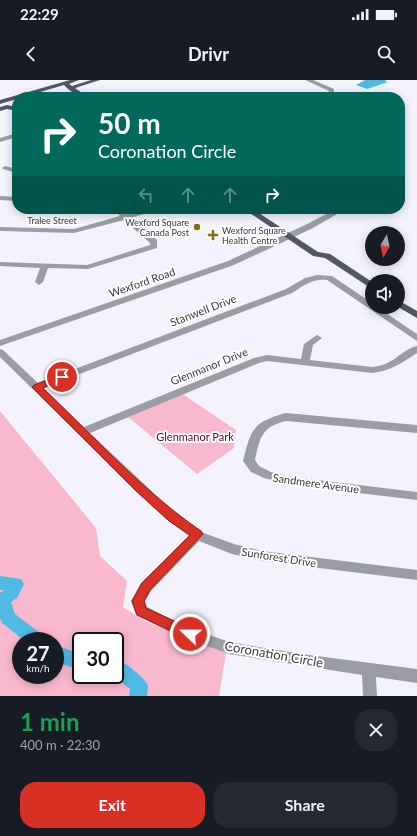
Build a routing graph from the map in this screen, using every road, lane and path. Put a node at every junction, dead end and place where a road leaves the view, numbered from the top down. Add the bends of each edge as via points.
1 (76, 80) edge
2 (95, 80) edge
3 (308, 80) edge
4 (47, 81) edge
5 (57, 83) edge
6 (63, 87) junction
7 (70, 88) junction
8 (39, 92) edge
9 (41, 92) edge
10 (46, 92) edge
11 (68, 92) edge
12 (77, 92) edge
13 (81, 92) edge
14 (332, 92) edge
15 (12, 100) edge
16 (0, 102) edge
17 (12, 105) edge
18 (12, 108) edge
19 (0, 109) edge
20 (12, 136) edge
21 (0, 140) edge
22 (4, 168) dead end
23 (12, 170) edge
24 (0, 198) edge
25 (12, 199) edge
26 (122, 214) edge
27 (139, 214) edge
28 (257, 214) edge
29 (266, 214) edge
30 (332, 214) edge
31 (126, 218) junction
32 (0, 229) edge
33 (292, 234) junction
34 (0, 264) edge
35 (45, 266) junction
36 (365, 281) edge
37 (39, 282) dead end
38 (405, 307) edge
39 (417, 315) edge
40 (317, 338) dead end
41 (417, 338) edge
42 (0, 343) edge
43 (417, 349) edge
44 (0, 352) edge
45 (305, 363) junction
46 (37, 387) junction
47 (417, 429) edge
48 (82, 432) junction
49 (417, 496) edge
50 (197, 534) junction
51 (417, 575) edge
52 (370, 670) junction
53 (417, 676) edge
54 (370, 696) edge

1 - 6 main road
2 - 7 main road
2 - 13 main road via 83,86
3 - 14 street via 332,90
4 - 5 main road
4 - 8 main road
5 - 6 main road
5 - 9 main road
6 - 7 main road
6 - 10 main road
6 - 11 main road
7 - 12 main road
15 - 16 main road
17 - 19 main road
18 - 19 main road
20 - 21 street
22 - 23 street
24 - 25 street
26 - 31 street
27 - 31 street, Tralee Street
28 - 33 main road
29 - 33 main road
30 - 33 street, Wexford Road
31 - 32 street, Tralee Street via 74,231
31 - 35 street via 154,242 154,246 88,267
33 - 36 main road via 316,254 327,256
33 - 42 street, Wexford Road via 231,264
34 - 35 street
35 - 37 street
38 - 39 main road
40 - 45 street via 309,344
41 - 46 street, Stanwell Drive via 329,278 319,276 312,277 289,291
43 - 45 street, Glenmanor Drive via 384,369
44 - 46 street, Sunforest Drive
45 - 48 street, Glenmanor Drive via 267,358 256,360
46 - 48 street, Sunforest Drive
47 - 49 street, Sandmere Avenue via 286,417 266,423 258,430 249,461 255,470 292,481
48 - 50 street, Sunforest Drive via 173,518
50 - 51 street, Sunforest Drive via 232,549 262,556
50 - 52 street, Coronation Circle via 146,587 138,601 141,611 177,629 229,648
52 - 53 street, Coronation Circle
52 - 54 street

